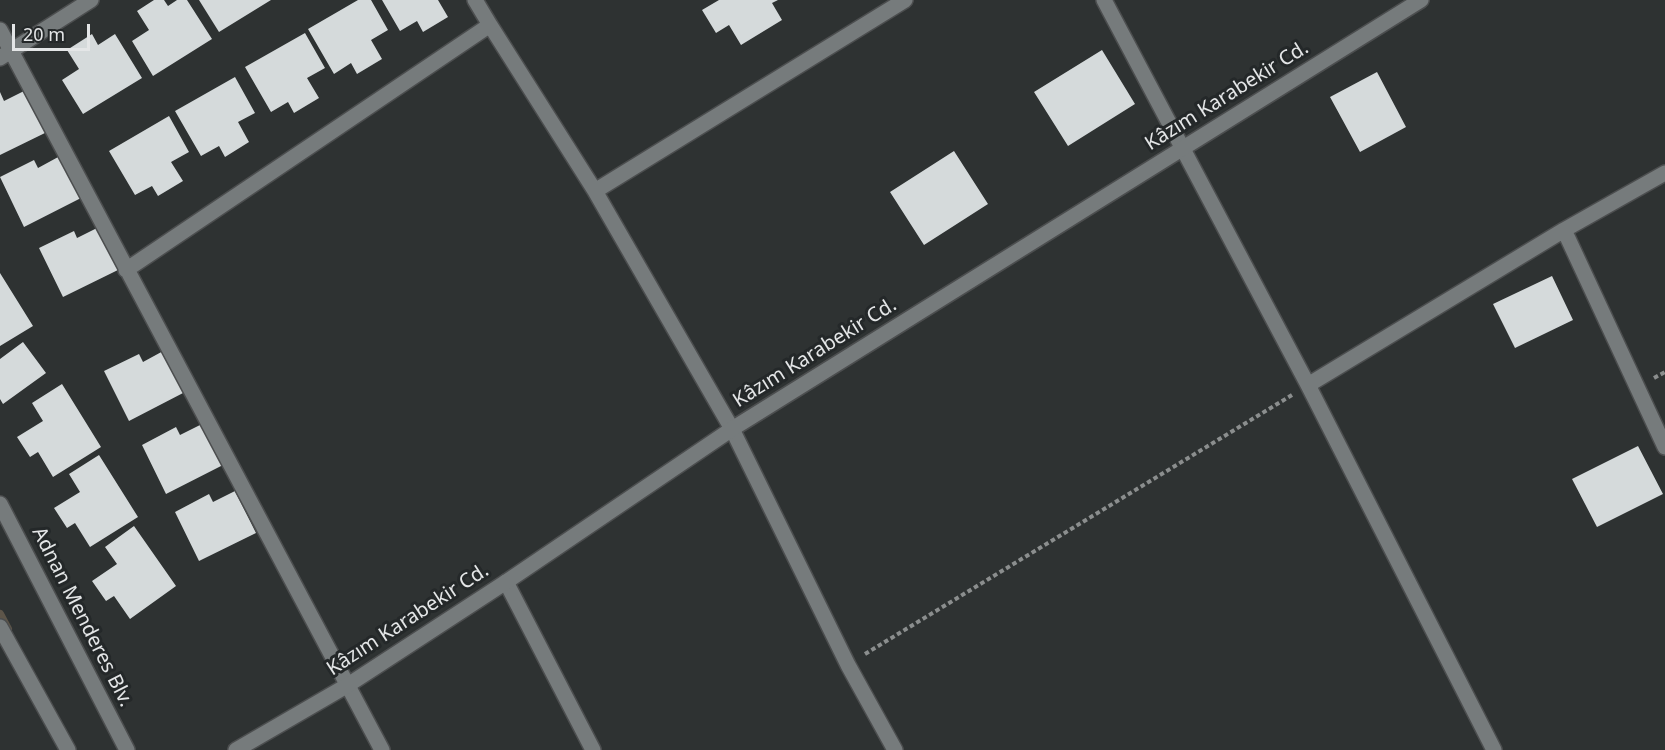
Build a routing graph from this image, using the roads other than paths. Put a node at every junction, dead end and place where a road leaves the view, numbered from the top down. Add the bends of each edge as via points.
1 (91, 0) edge
2 (475, 0) edge
3 (905, 0) edge
4 (1104, 0) edge
5 (1421, 0) edge
6 (490, 25) junction
7 (0, 30) edge
8 (6, 54) edge
9 (1181, 148) junction
10 (1665, 173) edge
11 (595, 191) junction
12 (1564, 230) junction
13 (126, 270) junction
14 (1308, 385) junction
15 (732, 429) junction
16 (1665, 447) edge
17 (0, 504) edge
18 (506, 582) junction
19 (0, 627) edge
20 (348, 685) junction
21 (68, 750) edge
22 (127, 750) edge
23 (236, 750) edge
24 (382, 750) edge
25 (593, 750) edge
26 (895, 750) edge
27 (1494, 750) edge

1 - 8 street
2 - 6 street
3 - 11 street
4 - 9 street
5 - 9 street, Kâzım Karabekir Cd.
6 - 11 street
6 - 13 street
7 - 8 street
8 - 13 street
9 - 14 street
9 - 15 street, Kâzım Karabekir Cd.
10 - 12 street
11 - 15 street
12 - 14 street
12 - 16 street
13 - 20 street
14 - 27 street
15 - 18 street, Kâzım Karabekir Cd.
15 - 26 street via 848,665
17 - 22 street, Adnan Menderes Blv.
18 - 20 street, Kâzım Karabekir Cd.
18 - 25 street
19 - 21 street
20 - 23 street, Kâzım Karabekir Cd.
20 - 24 street

